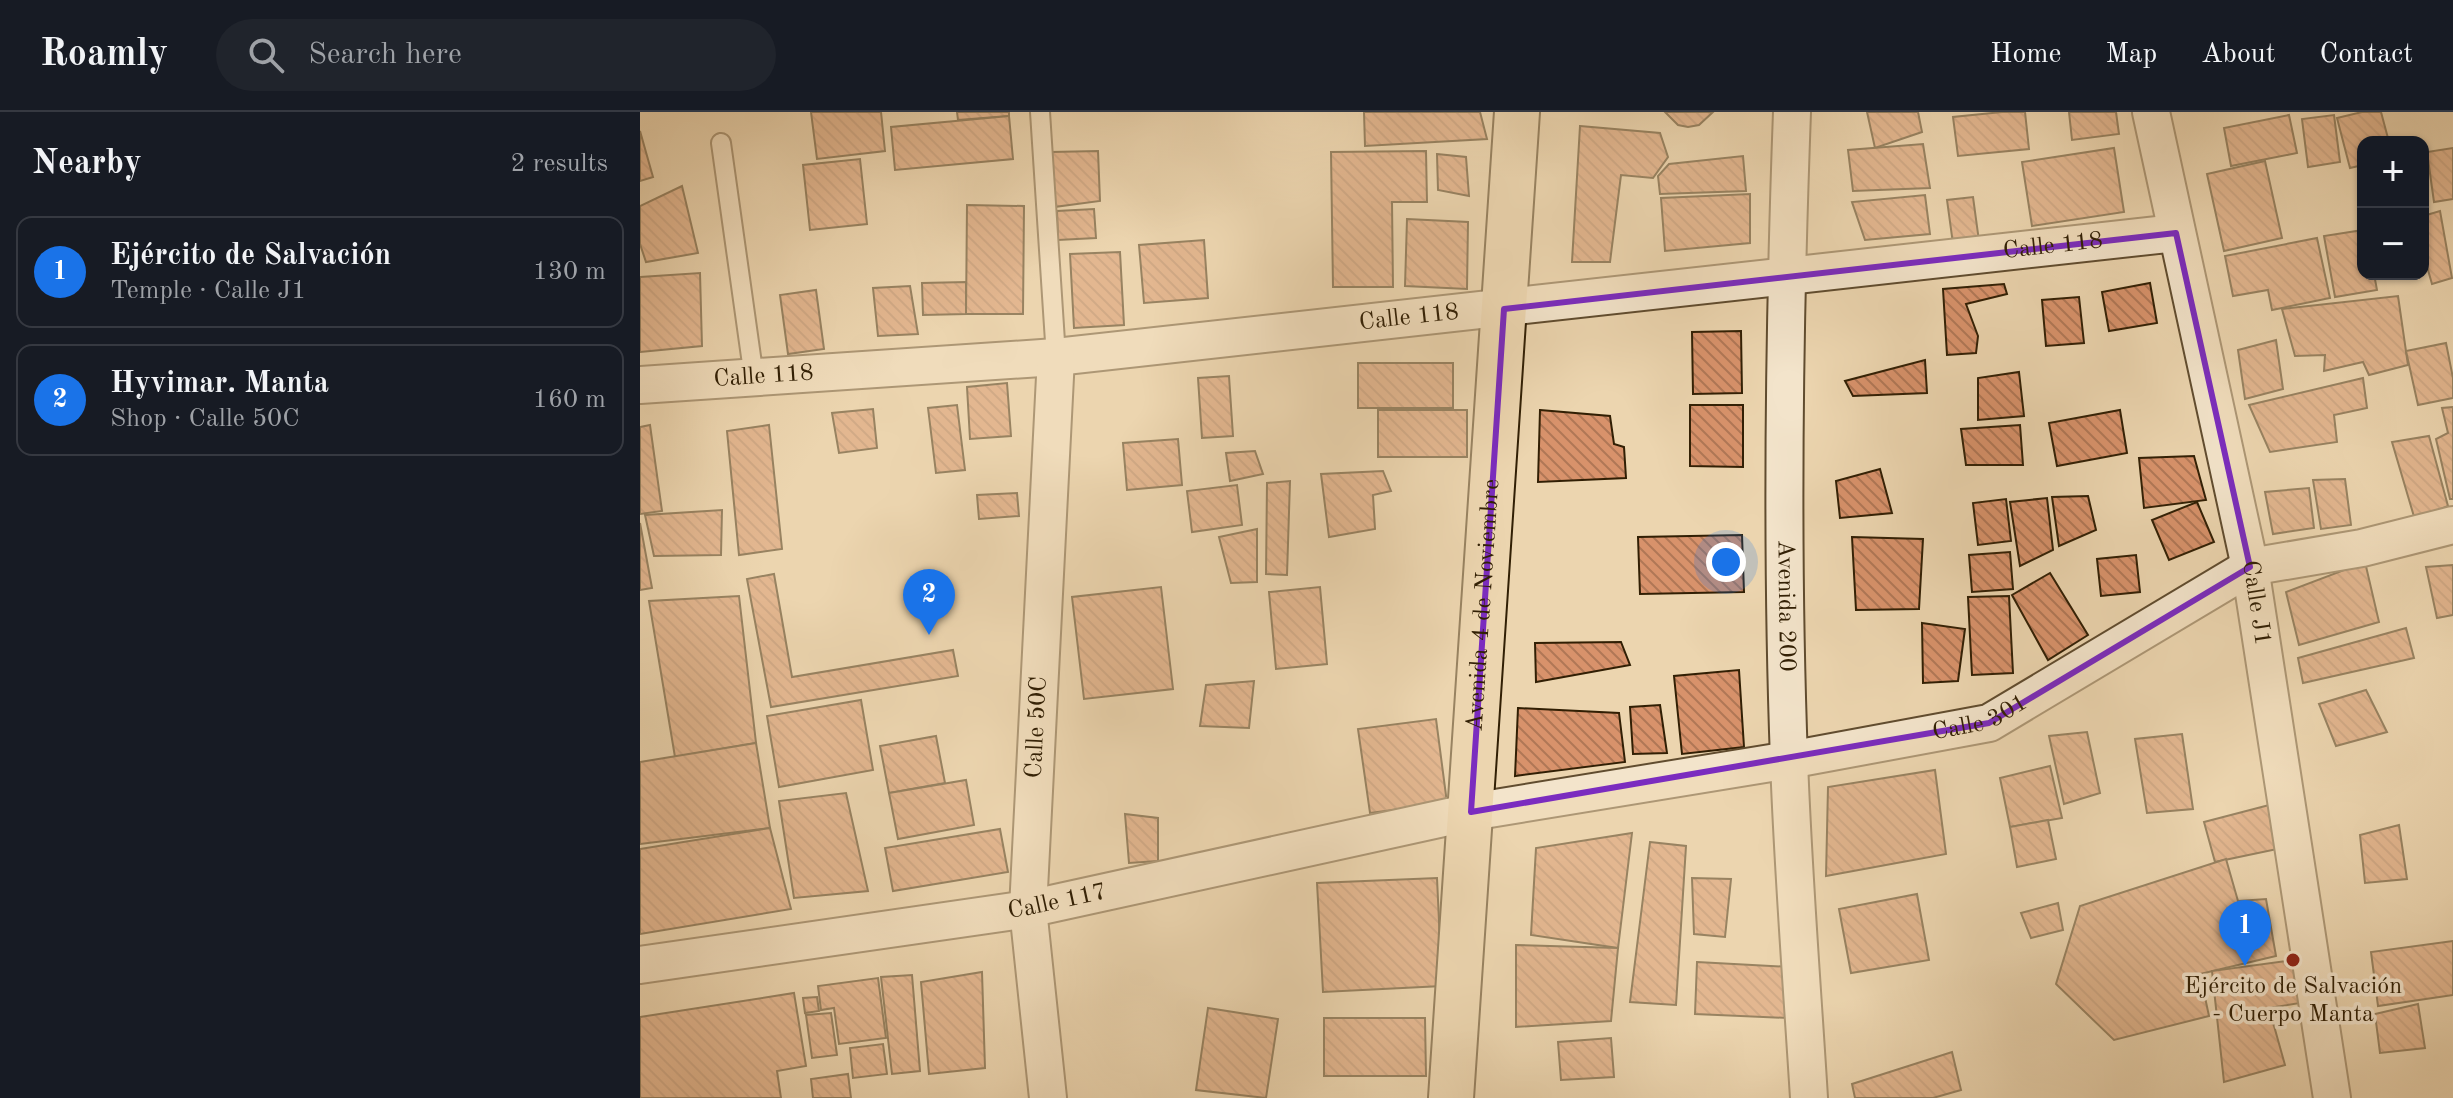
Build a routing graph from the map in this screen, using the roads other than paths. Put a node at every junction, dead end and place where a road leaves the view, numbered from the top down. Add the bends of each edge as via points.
1 (1040, 112) edge
2 (1517, 112) edge
3 (1792, 112) edge
4 (2151, 112) edge
5 (721, 143) dead end
6 (2176, 233) junction
7 (1786, 275) junction
8 (1504, 309) junction
9 (1056, 357) junction
10 (754, 378) junction
11 (640, 385) edge
12 (2453, 525) edge
13 (2250, 567) junction
14 (1789, 760) junction
15 (1471, 812) junction
16 (1028, 909) junction
17 (640, 965) edge
18 (1048, 1098) edge
19 (1451, 1098) edge
20 (1809, 1098) edge
21 (2332, 1098) edge

1 - 9 lane
2 - 8 main road, Avenida 4 de Noviembre
3 - 7 street, Avenida 200
4 - 6 street, Calle J1
5 - 10 lane
6 - 7 street, Calle 118
6 - 13 street, Calle J1
7 - 8 street, Calle 118
7 - 14 street, Avenida 200
8 - 9 street, Calle 118
8 - 15 main road, Avenida 4 de Noviembre
9 - 10 street, Calle 118
9 - 16 street, Calle 50C
10 - 11 street, Calle 118
12 - 13 street, Calle 301 via 2362,548
13 - 14 street, Calle 301 via 1989,723
13 - 21 street, Calle J1
14 - 15 street, Calle 301
14 - 20 street, Avenida 200
15 - 16 street, Calle 117
15 - 19 main road, Avenida 4 de Noviembre
16 - 17 street, Calle 117
16 - 18 street, Calle 50C

